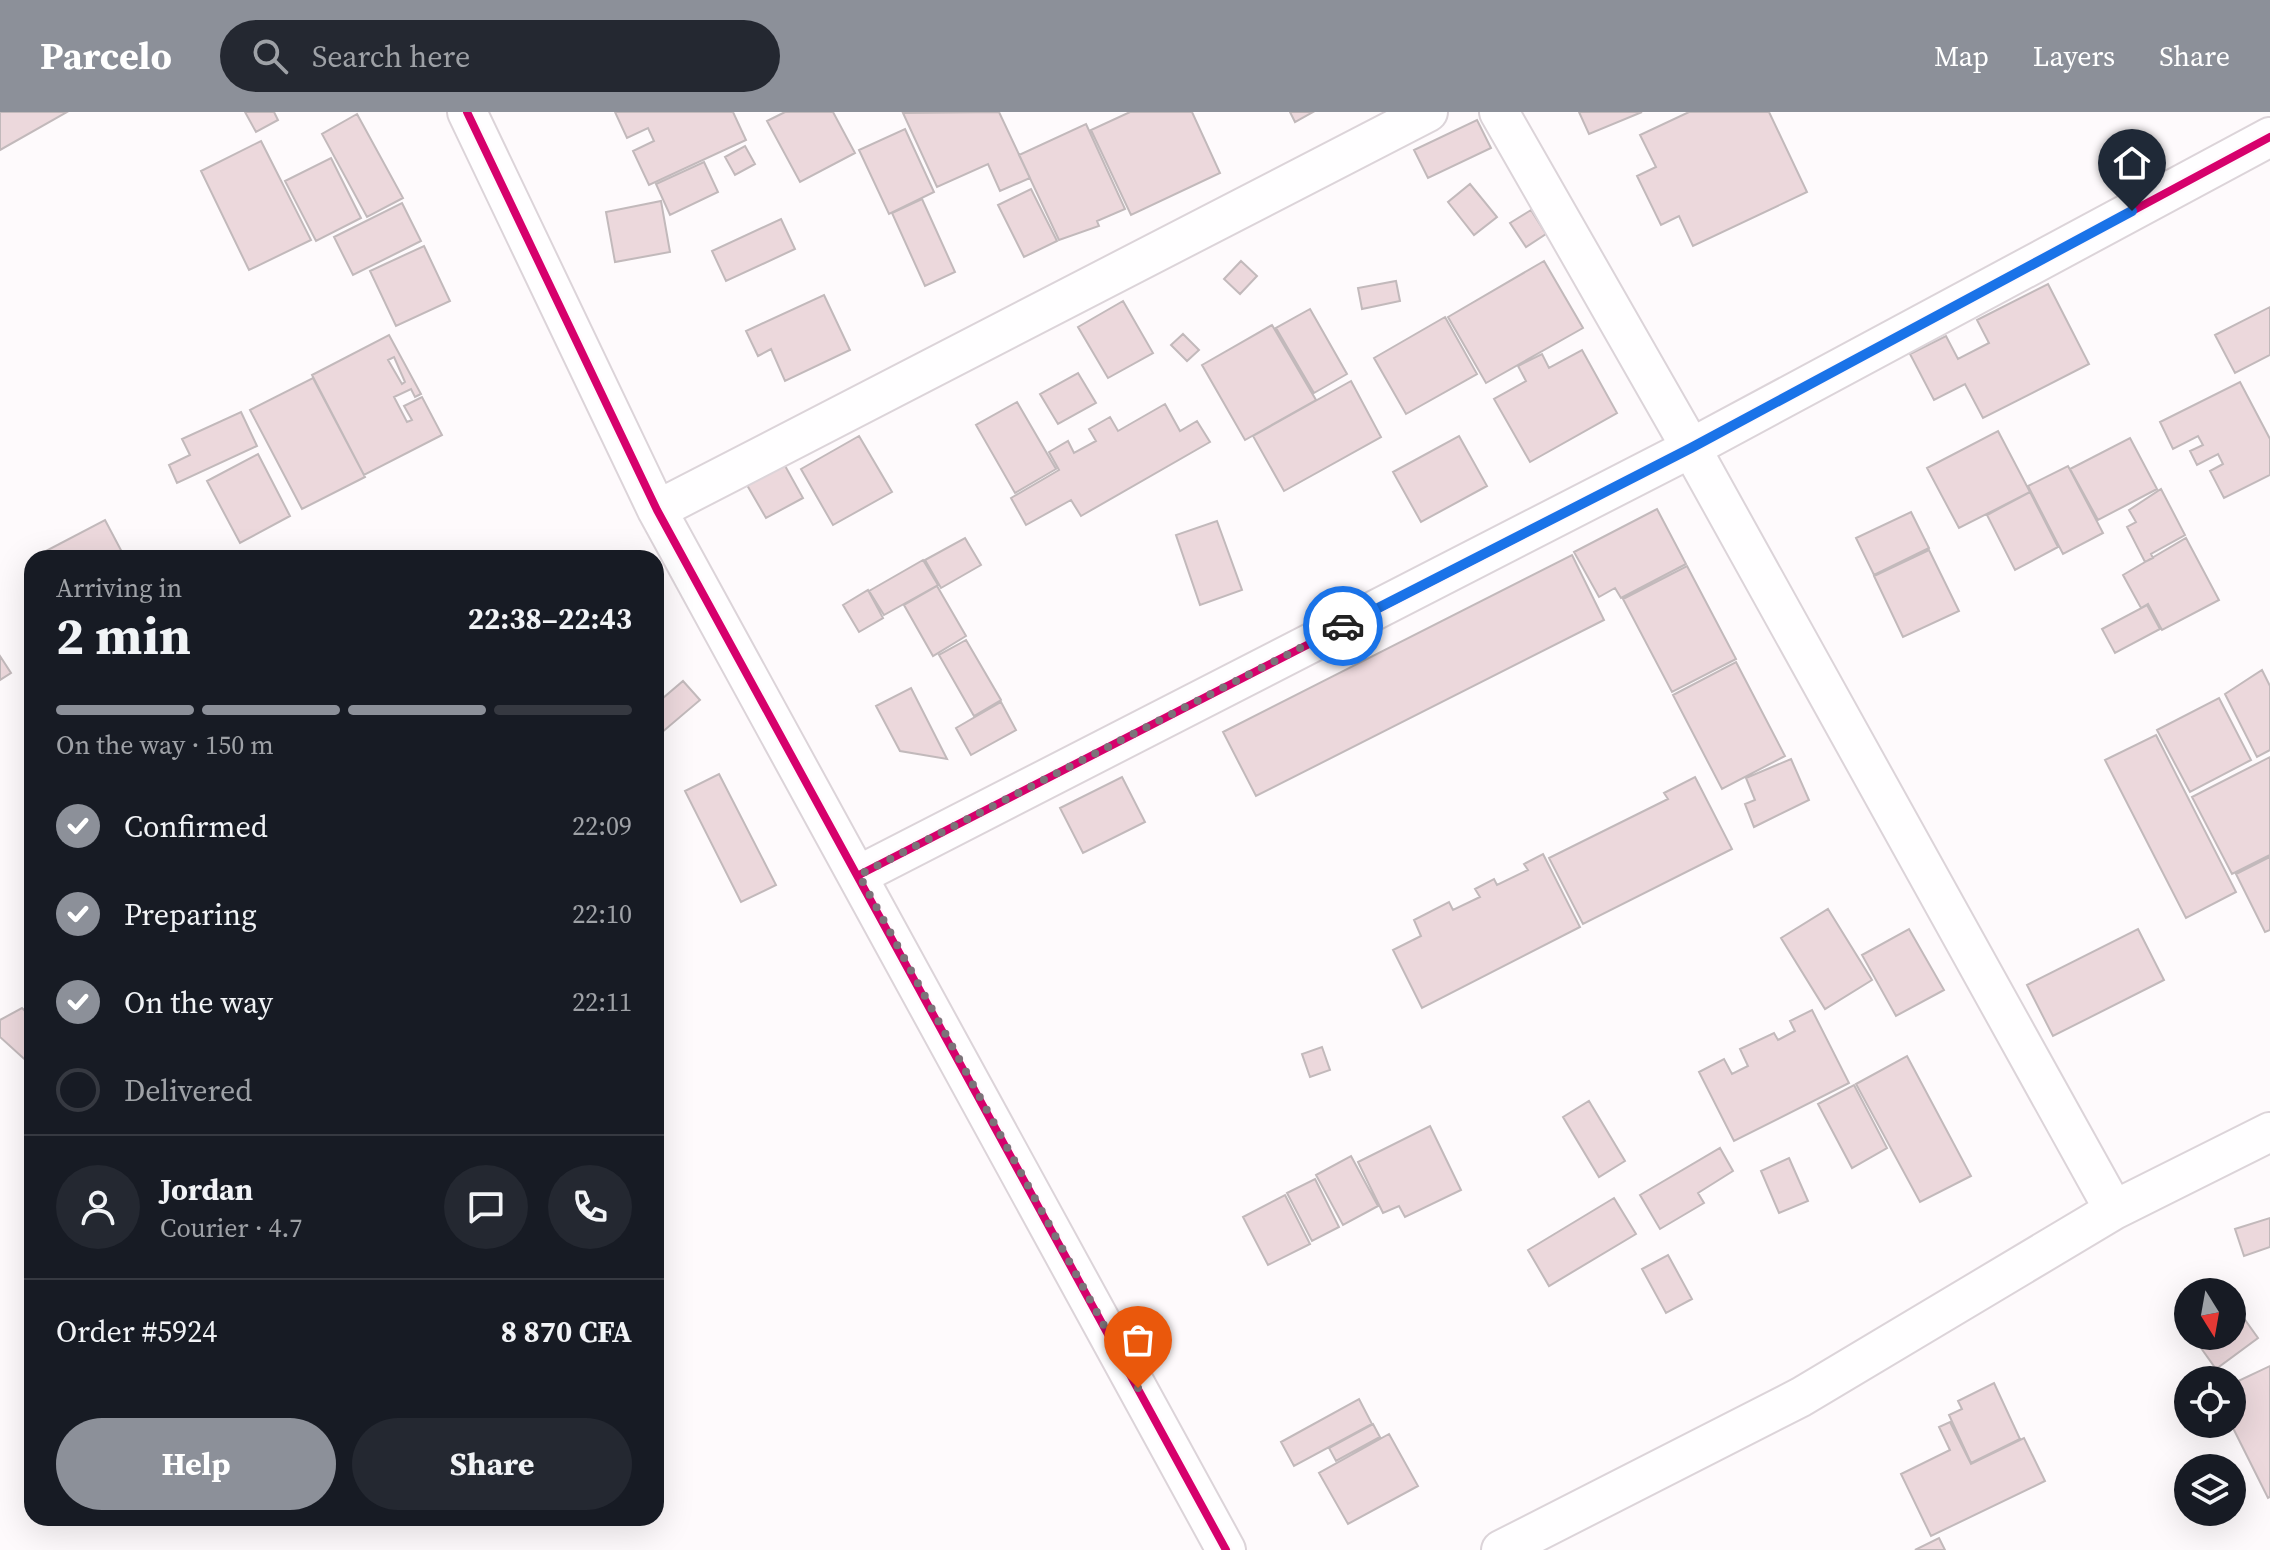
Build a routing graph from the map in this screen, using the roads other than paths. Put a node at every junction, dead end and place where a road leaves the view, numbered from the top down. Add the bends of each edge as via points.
1 (1428, 112) edge
2 (1499, 112) edge
3 (481, 116) edge
4 (2270, 137) edge
5 (1691, 448) junction
6 (657, 510) junction
7 (859, 875) junction
8 (2270, 1132) edge
9 (2114, 1210) junction
10 (1226, 1550) edge
11 (1501, 1550) edge

1 - 6 street
2 - 5 street
3 - 6 street
4 - 5 street
5 - 7 street
5 - 9 street
6 - 7 street
7 - 10 street
8 - 9 street
9 - 11 street via 1801,1397

